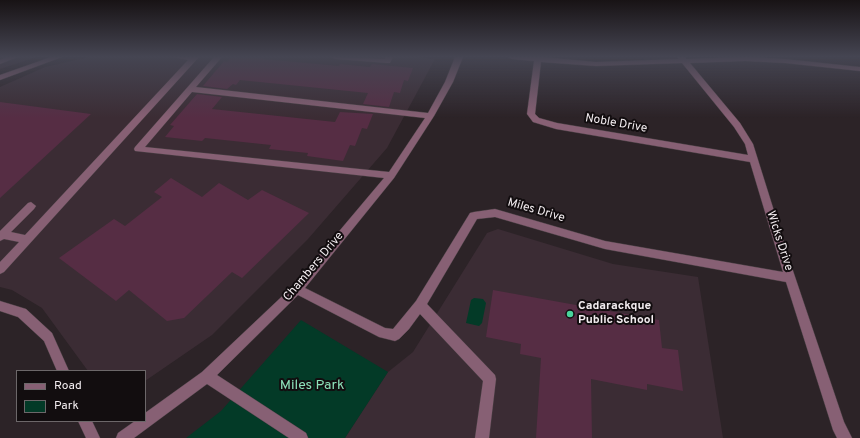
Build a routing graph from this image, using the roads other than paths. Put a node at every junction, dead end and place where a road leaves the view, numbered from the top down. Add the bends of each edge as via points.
1 (176, 77) edge
2 (199, 77) edge
3 (451, 77) edge
4 (536, 77) edge
5 (697, 77) edge
6 (189, 89) junction
7 (430, 116) junction
8 (754, 159) junction
9 (391, 176) junction
10 (32, 206) dead end
11 (1, 236) edge
12 (27, 239) junction
13 (0, 269) edge
14 (791, 278) junction
15 (297, 289) junction
16 (420, 304) junction
17 (0, 306) edge
18 (63, 370) edge
19 (208, 376) junction
20 (146, 421) edge
21 (85, 422) edge
22 (145, 422) edge
23 (93, 438) edge
24 (123, 438) edge
25 (301, 438) edge
26 (482, 438) edge
27 (845, 438) edge

1 - 12 street
2 - 6 street
3 - 7 street, Chambers Drive
4 - 8 street, Noble Drive via 531,114 536,120 564,128
5 - 8 street, Wicks Drive via 737,125 749,144
6 - 7 street
6 - 9 street via 138,149
7 - 9 street, Chambers Drive
8 - 14 street, Wicks Drive
9 - 15 street, Chambers Drive
10 - 11 street
11 - 12 street
12 - 13 street
14 - 16 street, Miles Drive via 605,245 495,213 474,216
14 - 27 street, Wicks Drive via 838,425
15 - 16 street, Miles Drive via 383,333 395,335
15 - 19 street, Chambers Drive
16 - 26 street via 490,380
17 - 18 street via 22,313 48,337
19 - 20 street, Chambers Drive
19 - 25 street
21 - 23 street
22 - 24 street, Chambers Drive

